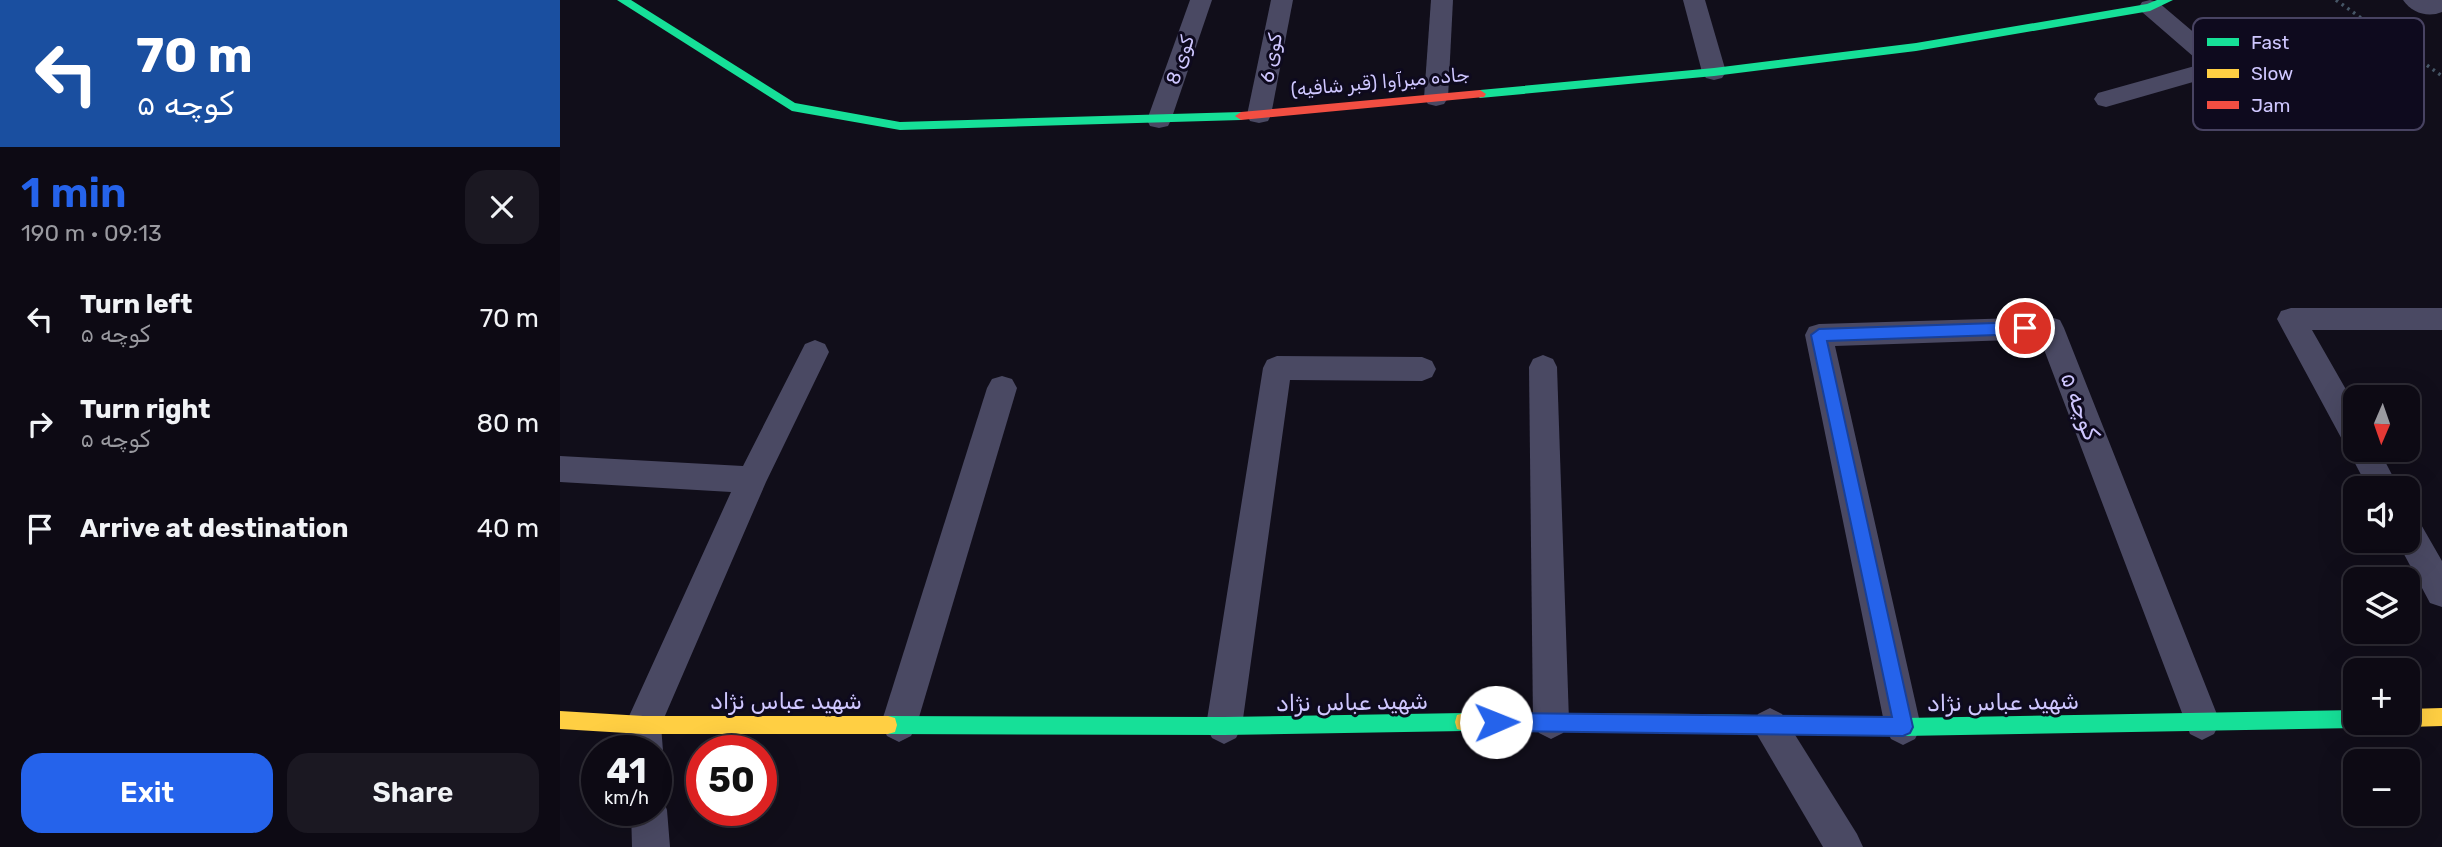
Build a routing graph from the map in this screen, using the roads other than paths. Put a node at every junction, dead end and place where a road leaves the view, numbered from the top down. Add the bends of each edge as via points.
1 (623, 0) edge
2 (1201, 0) edge
3 (1282, 0) edge
4 (1442, 0) edge
5 (1694, 0) edge
6 (2414, 0) edge
7 (2158, 3) edge
8 (2442, 3) edge
9 (2193, 40) edge
10 (1714, 72) junction
11 (2193, 75) edge
12 (1436, 98) junction
13 (2106, 99) dead end
14 (1259, 115) junction
15 (1159, 120) junction
16 (2442, 319) edge
17 (815, 352) dead end
18 (1543, 367) dead end
19 (1422, 369) dead end
20 (1002, 388) dead end
21 (2343, 413) edge
22 (560, 469) edge
23 (752, 480) junction
24 (2420, 553) edge
25 (2442, 592) edge
26 (2442, 717) edge
27 (2420, 718) edge
28 (2343, 719) edge
29 (560, 720) edge
30 (1551, 721) junction
31 (2202, 722) junction
32 (898, 724) junction
33 (1224, 726) junction
34 (1770, 726) junction
35 (1903, 727) junction
36 (630, 735) edge
37 (645, 735) edge
38 (672, 736) edge
39 (650, 826) edge
40 (651, 847) edge
41 (1844, 847) edge

1 - 15 street, جاده میرآوا (قبر شافیه) via 792,107 900,126
2 - 15 street, کوی 8
3 - 14 street, کوی 6
4 - 12 street
5 - 10 street
6 - 8 street via 2430,9
7 - 9 street
7 - 10 street, جاده میرآوا (قبر شافیه) via 1916,47
10 - 12 street, جاده میرآوا (قبر شافیه)
11 - 13 street
12 - 14 street, جاده میرآوا (قبر شافیه)
14 - 15 street, جاده میرآوا (قبر شافیه)
16 - 21 street via 2291,319
17 - 23 street
18 - 30 street
19 - 33 street via 1277,368
20 - 32 street
22 - 23 street
23 - 37 street
24 - 25 street
26 - 27 street
28 - 31 street, شهید عباس نژاد
29 - 36 street, شهید عباس نژاد
30 - 33 street, شهید عباس نژاد
30 - 34 street, شهید عباس نژاد
31 - 35 street, شهید عباس نژاد
31 - 35 street, کوچه ۵ via 2050,328 1819,335
32 - 33 street, شهید عباس نژاد
32 - 38 street, شهید عباس نژاد
34 - 35 street, شهید عباس نژاد
34 - 41 street
39 - 40 street

